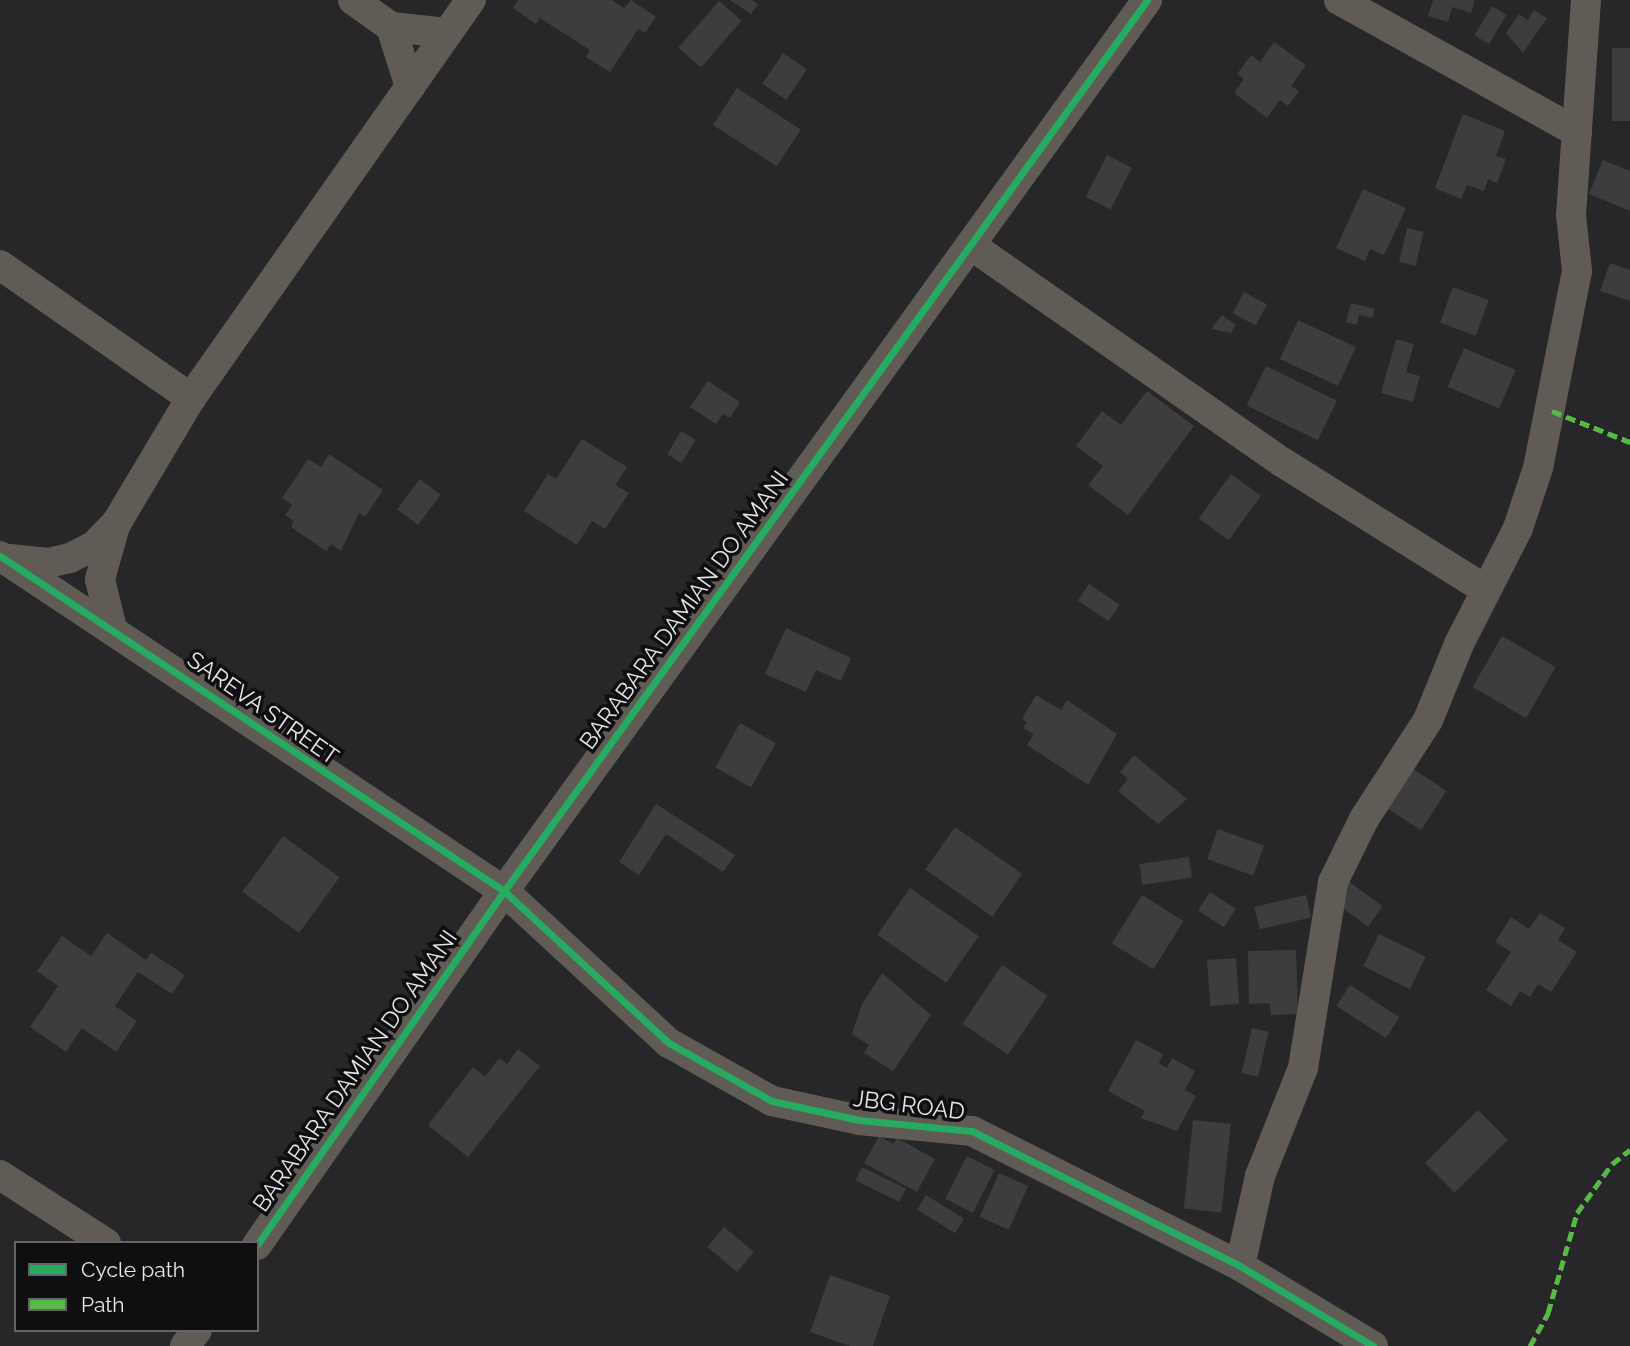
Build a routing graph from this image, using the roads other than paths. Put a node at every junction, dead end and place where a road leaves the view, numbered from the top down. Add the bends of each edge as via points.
1 (353, 0) edge
2 (471, 0) edge
3 (1147, 0) edge
4 (1339, 0) edge
5 (1586, 0) edge
6 (391, 27) junction
7 (448, 33) junction
8 (410, 86) junction
9 (1577, 132) junction
10 (972, 246) junction
11 (0, 265) edge
12 (191, 398) junction
13 (117, 522) junction
14 (2, 557) edge
15 (1486, 590) junction
16 (112, 629) junction
17 (504, 891) junction
18 (0, 1175) edge
19 (103, 1241) edge
20 (259, 1242) edge
21 (1240, 1266) junction
22 (1373, 1346) edge

1 - 6 street
2 - 7 street
3 - 10 street, BARABARA DAMIAN DO AMANI
4 - 9 street
5 - 9 street
6 - 7 street
6 - 8 street
7 - 8 street
8 - 12 street
9 - 15 street via 1571,215 1577,271 1552,411 1518,528
10 - 15 street via 1282,462
10 - 17 street, BARABARA DAMIAN DO AMANI
11 - 12 street
12 - 13 street
13 - 14 street via 94,545 70,558 48,564
13 - 16 street via 100,579
14 - 16 street, SAREVA STREET
15 - 21 street via 1428,720 1364,819 1333,882 1303,1068 1260,1176
16 - 17 street, SAREVA STREET
17 - 20 street, BARABARA DAMIAN DO AMANI
17 - 21 street, JBG ROAD via 669,1043 772,1101 859,1120 972,1131
18 - 19 street
21 - 22 street, JBG ROAD

